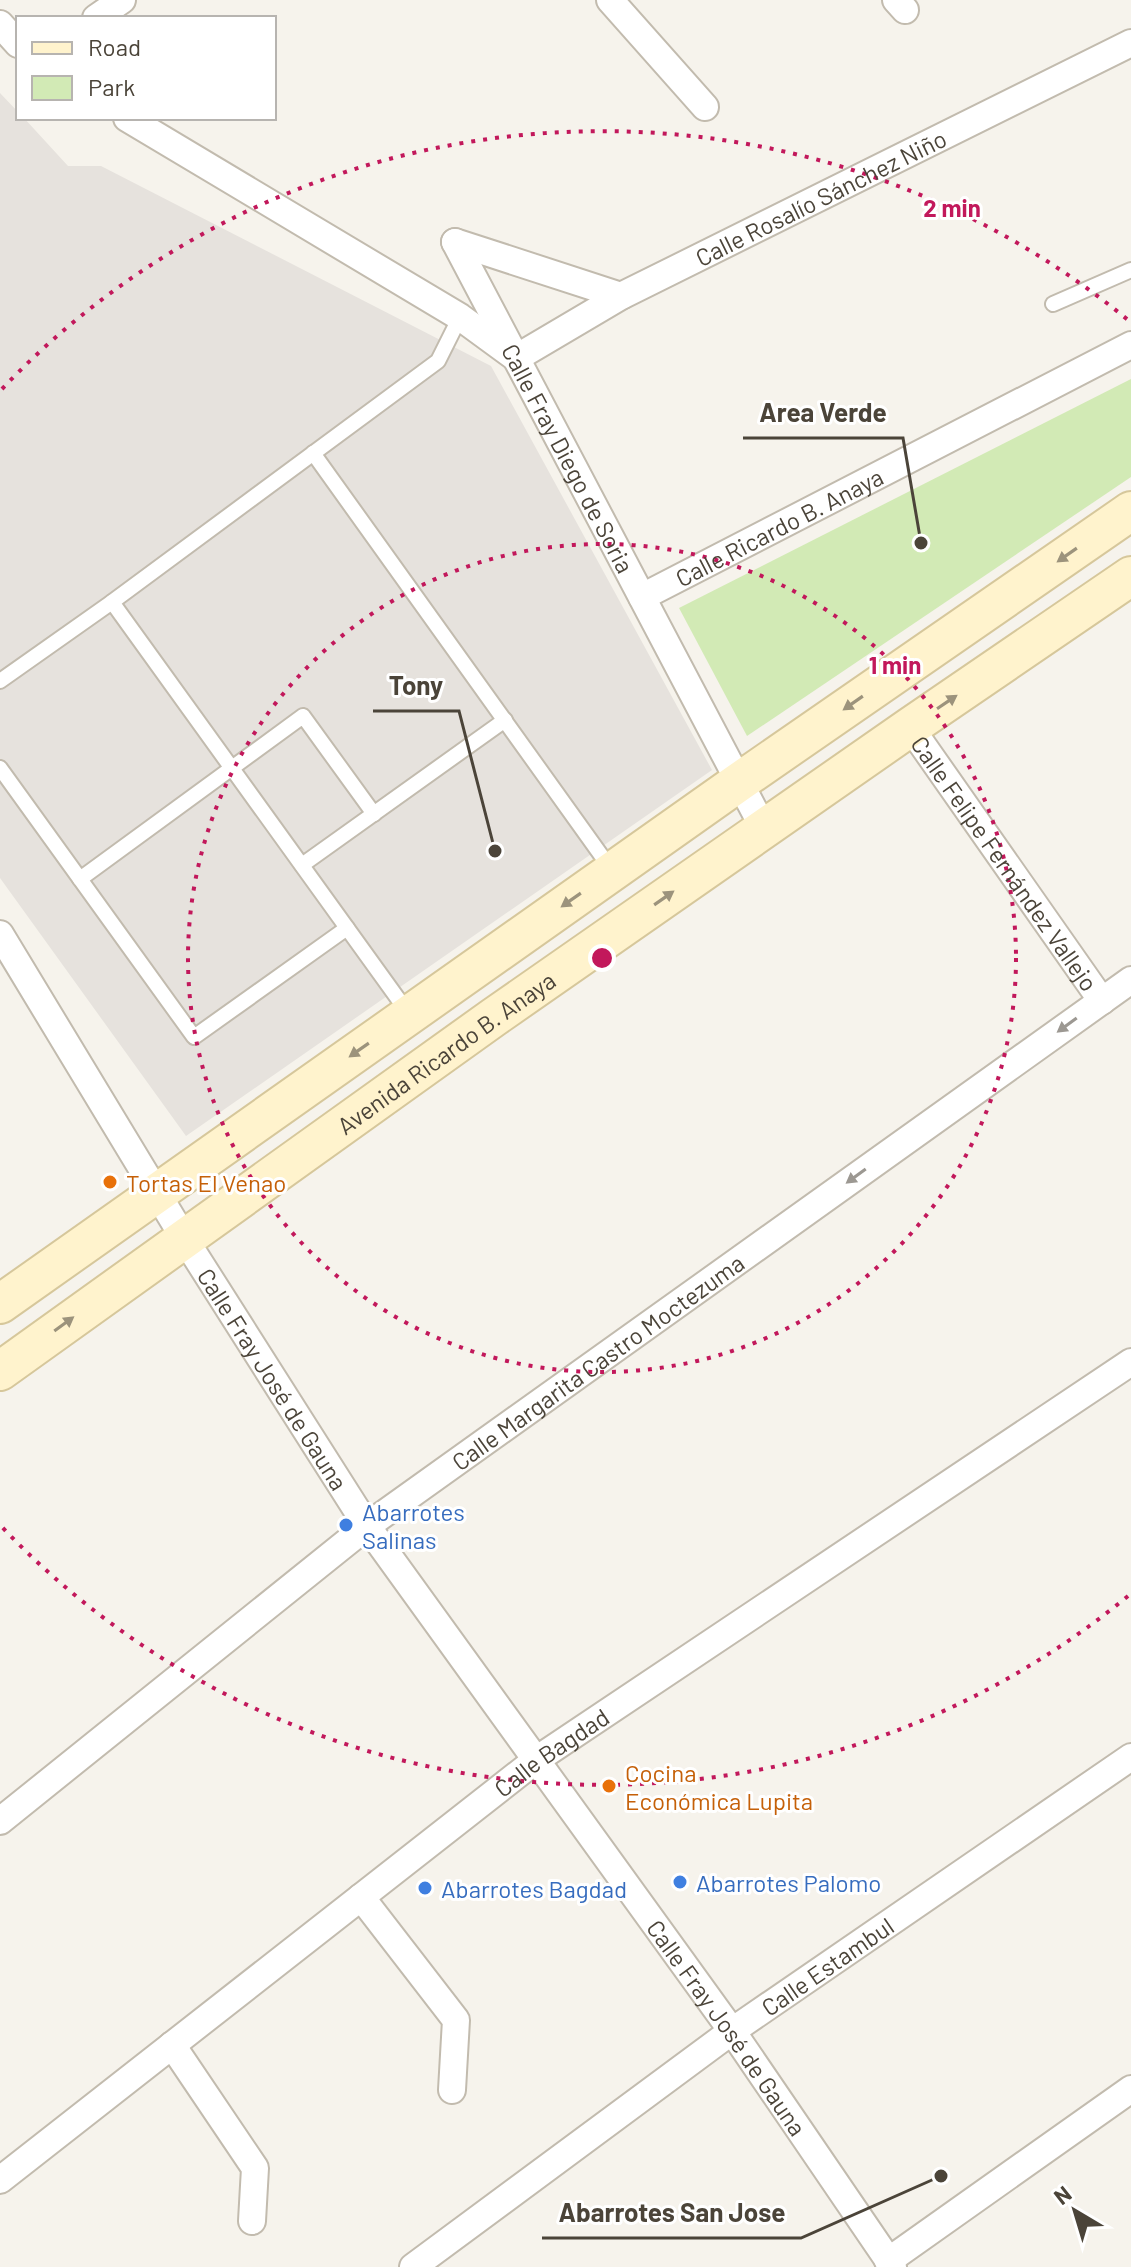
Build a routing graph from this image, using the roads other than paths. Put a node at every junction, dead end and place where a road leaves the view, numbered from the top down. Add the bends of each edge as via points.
1 (122, 0) edge
2 (610, 0) edge
3 (99, 16) edge
4 (0, 24) edge
5 (16, 42) edge
6 (1131, 43) edge
7 (705, 107) dead end
8 (130, 120) edge
9 (1131, 270) edge
10 (621, 296) junction
11 (1053, 304) dead end
12 (460, 317) junction
13 (1131, 345) edge
14 (516, 358) junction
15 (313, 453) junction
16 (1131, 511) edge
17 (1131, 576) edge
18 (642, 597) junction
19 (112, 602) junction
20 (0, 681) edge
21 (505, 720) junction
22 (910, 727) junction
23 (0, 768) edge
24 (232, 769) junction
25 (739, 782) junction
26 (374, 814) junction
27 (764, 829) junction
28 (302, 865) junction
29 (613, 871) junction
30 (80, 879) junction
31 (347, 928) junction
32 (0, 934) edge
33 (465, 975) junction
34 (1131, 980) edge
35 (1102, 1001) junction
36 (409, 1014) junction
37 (494, 1017) junction
38 (157, 1192) junction
39 (184, 1238) junction
40 (0, 1304) edge
41 (1131, 1362) edge
42 (0, 1371) edge
43 (367, 1526) junction
44 (1131, 1757) edge
45 (536, 1760) junction
46 (0, 1821) edge
47 (361, 1897) junction
48 (732, 2031) junction
49 (172, 2045) junction
50 (452, 2090) dead end
51 (1128, 2098) edge
52 (0, 2180) edge
53 (252, 2221) dead end
54 (890, 2264) edge
55 (413, 2267) edge

1 - 3 street
2 - 7 street
4 - 5 street
6 - 10 street, Calle Rosalío Sánchez Niño
8 - 12 street
9 - 11 lane
10 - 14 street, Calle Rosalío Sánchez Niño
10 - 14 street, Calle Fray Diego de Soria via 455,242
12 - 14 street
12 - 15 lane via 438,361
13 - 18 street, Calle Ricardo B. Anaya
14 - 18 street, Calle Fray Diego de Soria
15 - 19 lane
15 - 21 lane
16 -> 25 main road
22 -> 17 main road, Avenida Ricardo B. Anaya
18 - 25 street, Calle Fray Diego de Soria
19 - 20 lane
19 - 24 lane
21 - 26 lane
21 - 29 lane
22 - 27 main road, Avenida Ricardo B. Anaya
22 - 35 street, Calle Felipe Fernández Vallejo
23 - 30 lane
24 - 26 lane via 303,716
24 - 28 lane
24 - 30 lane
25 - 27 street, Calle Fray Diego de Soria
25 - 29 main road
26 - 28 lane
37 -> 27 main road, Avenida Ricardo B. Anaya
28 - 31 lane
29 -> 33 main road
30 - 31 lane via 194,1037
31 - 36 lane
32 - 38 street, Calle Fray José de Gauna
33 - 36 main road
33 - 37 main road
34 - 35 street, Calle Margarita Castro Moctezuma
35 -> 43 street, Calle Margarita Castro Moctezuma
36 -> 38 main road
37 - 39 main road, Avenida Ricardo B. Anaya
38 - 39 street, Calle Fray José de Gauna
38 - 40 main road
42 -> 39 main road, Avenida Ricardo B. Anaya
39 - 43 street, Calle Fray José de Gauna
41 - 45 street, Calle Bagdad
43 - 45 street, Calle Fray José de Gauna
43 - 46 street, Calle Margarita Castro Moctezuma
44 - 48 street, Calle Estambul
45 - 47 street, Calle Bagdad
45 - 48 street, Calle Fray José de Gauna
47 - 49 street, Calle Bagdad
47 - 50 street via 456,2020
48 - 54 street, Calle Fray José de Gauna
48 - 55 street, Calle Estambul
49 - 52 street, Calle Bagdad
49 - 53 street via 255,2168
51 - 54 street

